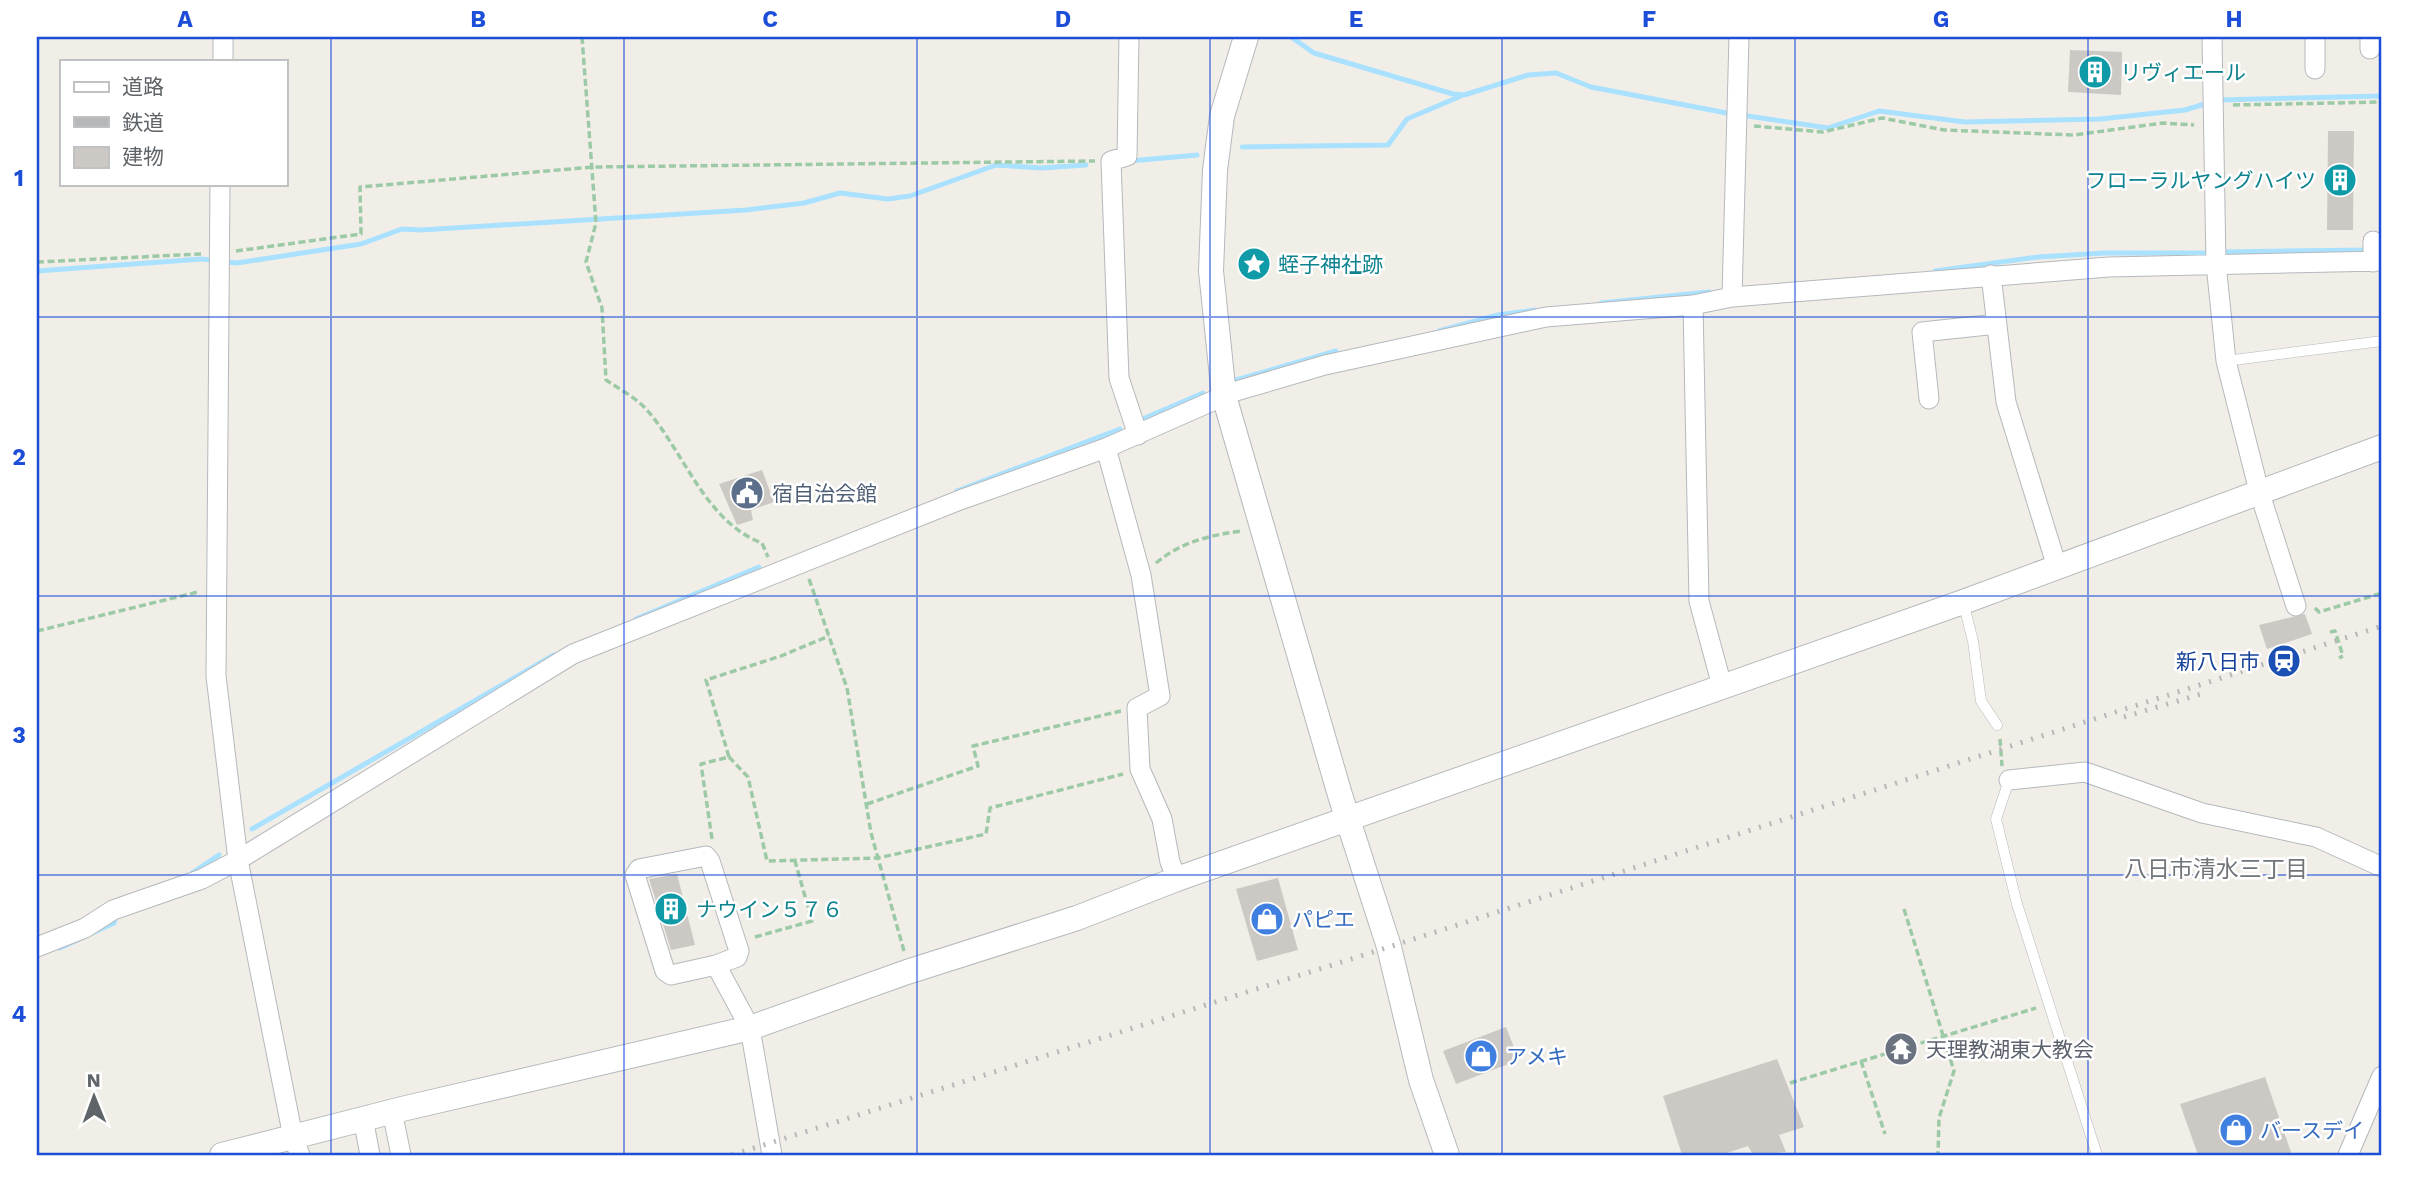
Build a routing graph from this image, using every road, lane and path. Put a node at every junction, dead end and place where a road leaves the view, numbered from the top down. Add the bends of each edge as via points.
1 (223, 37) edge
2 (582, 37) edge
3 (1129, 37) edge
4 (1246, 37) edge
5 (1739, 37) edge
6 (2212, 37) edge
7 (2315, 37) edge
8 (223, 60) edge
9 (2315, 69) dead end
10 (2382, 102) edge
11 (2213, 111) junction
12 (1735, 124) junction
13 (1111, 161) junction
14 (593, 167) junction
15 (220, 186) edge
16 (2373, 241) dead end
17 (219, 253) junction
18 (2378, 261) edge
19 (37, 262) edge
20 (2216, 264) junction
21 (1990, 275) junction
22 (1732, 297) junction
23 (1693, 305) junction
24 (1997, 324) junction
25 (2382, 341) edge
26 (2226, 361) junction
27 (1224, 396) junction
28 (1929, 399) dead end
29 (1138, 435) junction
30 (2382, 447) edge
31 (1106, 448) junction
32 (2259, 491) junction
33 (1262, 528) junction
34 (804, 564) junction
35 (2057, 567) junction
36 (1141, 575) junction
37 (775, 576) junction
38 (2289, 586) junction
39 (217, 588) junction
40 (2382, 593) edge
41 (1963, 602) junction
42 (2296, 606) dead end
43 (37, 631) edge
44 (2330, 632) dead end
45 (829, 636) junction
46 (2339, 658) dead end
47 (1722, 686) junction
48 (1137, 708) junction
49 (1997, 724) joint
50 (729, 757) junction
51 (1140, 769) junction
52 (2009, 780) junction
53 (866, 804) junction
54 (1347, 820) junction
55 (706, 856) junction
56 (878, 858) junction
57 (239, 860) junction
58 (795, 862) junction
59 (2382, 867) edge
60 (1177, 879) junction
61 (1904, 909) dead end
62 (736, 941) junction
63 (37, 947) edge
64 (716, 965) junction
65 (908, 972) junction
66 (2048, 1005) junction
67 (750, 1028) junction
68 (1943, 1036) junction
69 (1861, 1061) junction
70 (2382, 1076) edge
71 (1790, 1083) dead end
72 (392, 1111) junction
73 (363, 1118) junction
74 (1885, 1135) dead end
75 (297, 1146) edge
76 (222, 1155) edge
77 (370, 1155) edge
78 (401, 1155) edge
79 (772, 1155) edge
80 (1447, 1155) edge
81 (1938, 1155) edge
82 (2096, 1155) edge
83 (2348, 1155) edge

1 - 8 street
2 - 14 path
3 - 13 street via 1127,156
4 - 27 street via 1222,116 1214,170 1211,271
5 - 12 street
6 - 11 street
7 - 9 street
10 - 11 path
11 - 12 path via 2074,135 1944,130 1882,118 1823,132
11 - 20 street
12 - 22 street
13 - 14 path
13 - 29 street via 1119,378
14 - 17 path via 360,187 361,234
14 - 37 path via 596,223 586,262 602,308 606,380 645,408 703,492 746,537 762,543
15 - 17 street
16 - 18 street
17 - 19 path
17 - 39 street
18 - 20 street
20 - 21 street
20 - 26 street
21 - 22 street
21 - 24 street
22 - 23 street
23 - 27 street via 1546,317 1325,365
23 - 47 street via 1699,601
24 - 28 street via 1922,332
24 - 35 street via 2006,402
25 - 26 lane
26 - 32 street
27 - 29 street
27 - 33 street
29 - 31 street
30 - 32 street
31 - 34 street via 960,500
31 - 36 street
32 - 35 street
32 - 38 street
33 - 36 path via 1216,534 1174,548
33 - 54 street
34 - 37 street
34 - 45 path
35 - 41 street
36 - 48 street via 1160,696
37 - 57 street via 573,654
38 - 40 path via 2319,612
38 - 42 street
39 - 43 path
39 - 57 street via 216,676
41 - 47 street
41 - 49 lane via 1981,701
44 - 46 path via 2335,631 2340,639 2343,656
45 - 50 path via 706,680
45 - 53 path via 847,688
47 - 54 street
48 - 51 street
48 - 53 path via 973,746 978,766
49 - 52 path via 2000,760
50 - 55 path via 701,764 714,848
50 - 58 path via 748,778 767,861
51 - 56 path via 990,808 986,834
51 - 60 street via 1162,819
52 - 59 street via 2085,772 2202,813 2316,837
52 - 66 lane via 1996,819
53 - 56 path
54 - 60 street
54 - 80 street via 1389,947 1421,1080
55 - 62 street
55 - 64 street via 639,869 635,875 665,971 671,975
56 - 58 path
56 - 65 path
57 - 63 street via 202,879 113,910 85,929
57 - 75 street
58 - 62 path via 812,920
60 - 65 street via 1077,918
61 - 68 path
62 - 64 street via 737,957
64 - 67 street
65 - 67 street
66 - 68 path
66 - 82 lane
67 - 72 street
67 - 79 street
68 - 69 path
68 - 81 path via 1954,1071 1939,1118
69 - 71 path
69 - 74 path
70 - 83 street
72 - 73 street
72 - 78 street
73 - 75 street
73 - 77 street
75 - 76 street

